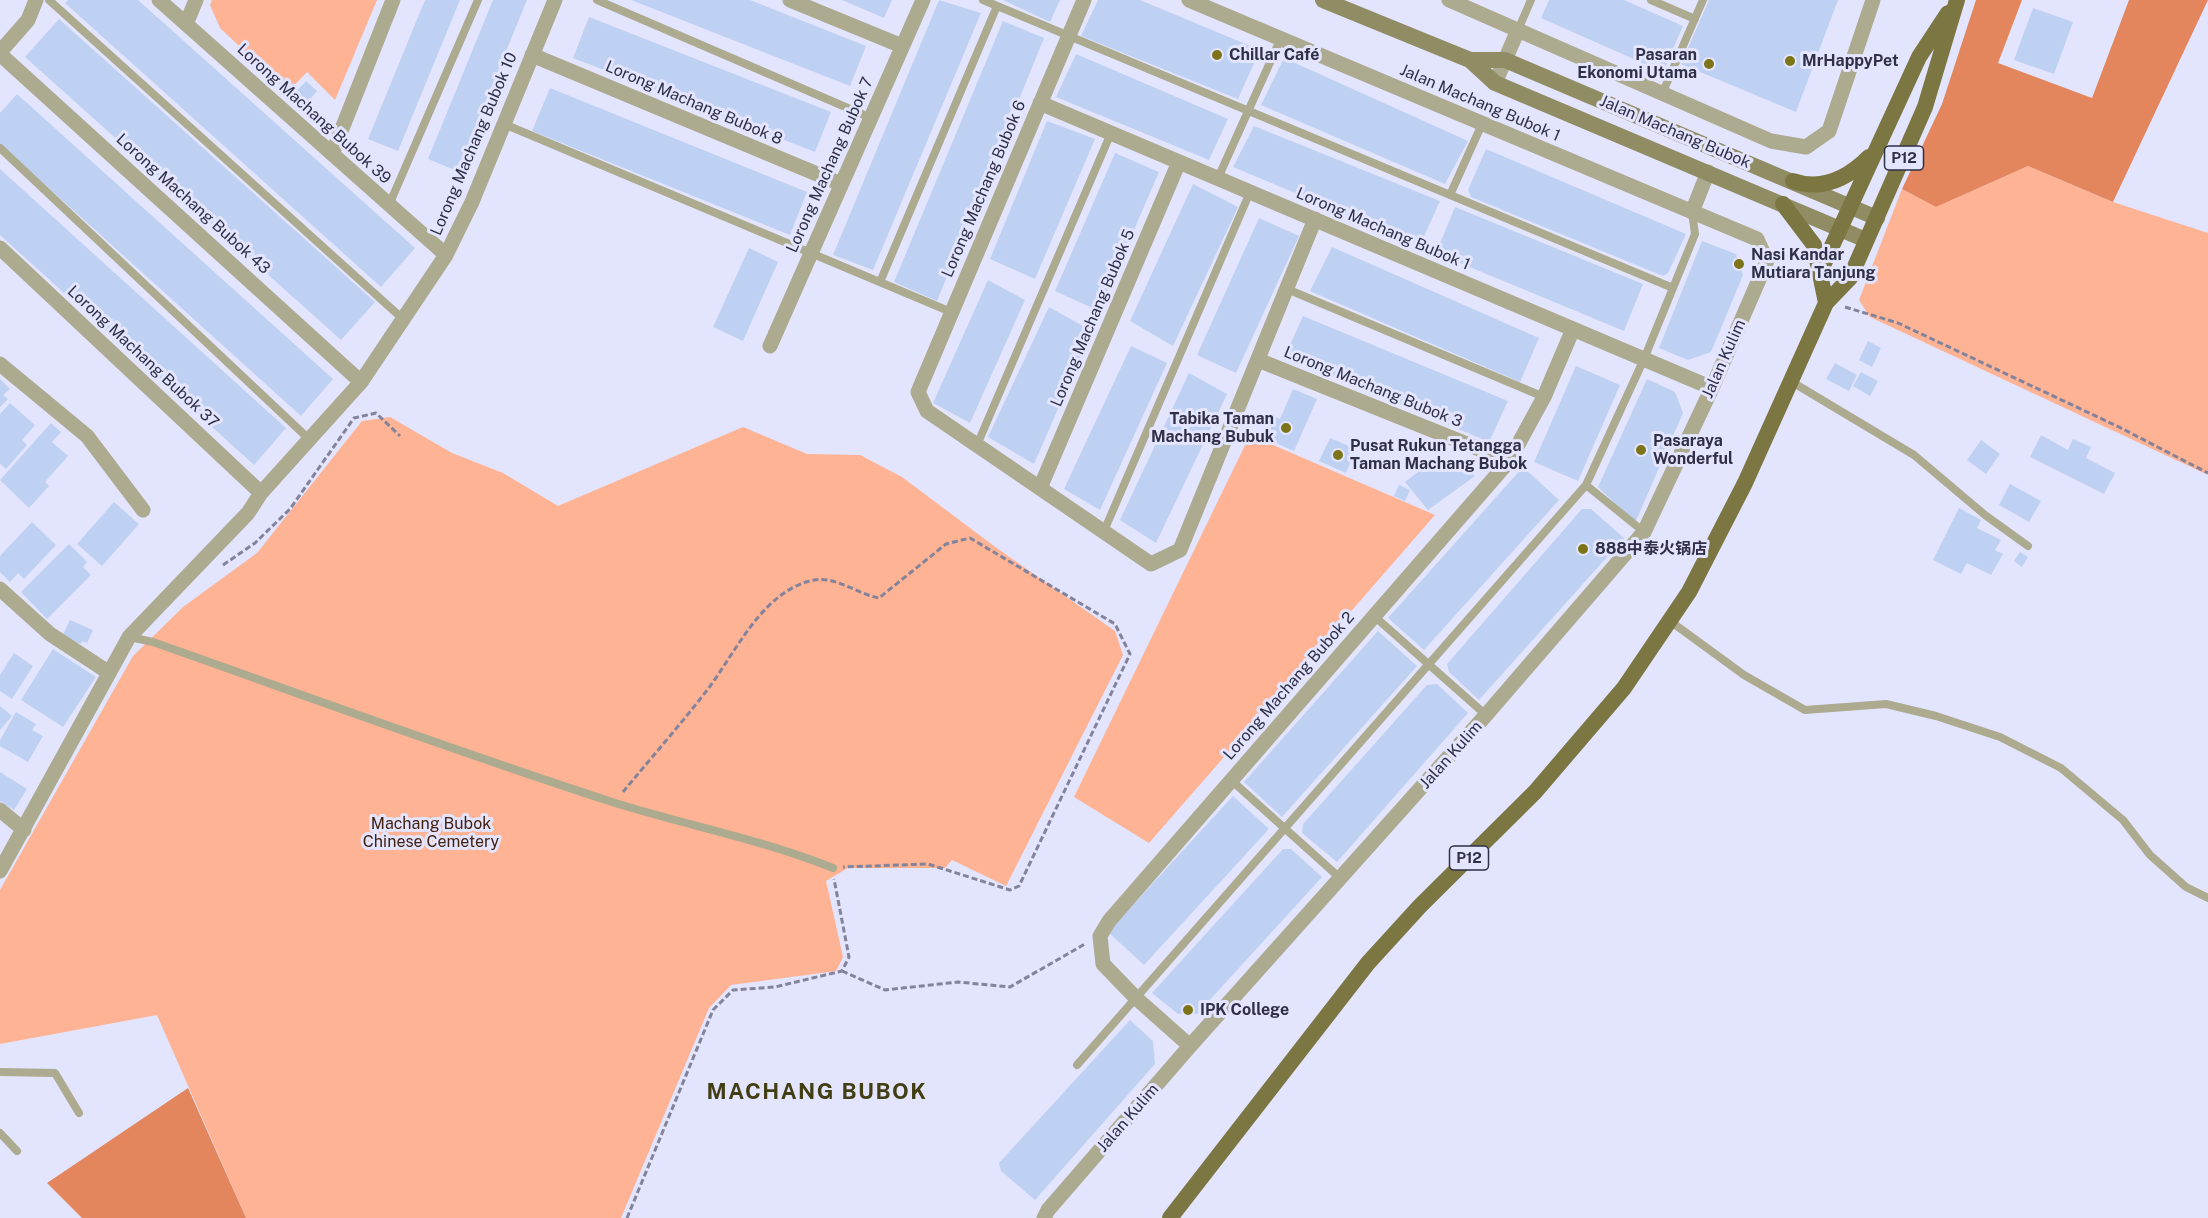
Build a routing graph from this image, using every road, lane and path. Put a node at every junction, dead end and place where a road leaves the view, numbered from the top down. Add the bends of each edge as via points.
1 (36, 0) edge
2 (49, 0) edge
3 (159, 0) edge
4 (196, 0) edge
5 (393, 0) edge
6 (478, 0) edge
7 (555, 0) edge
8 (597, 0) edge
9 (790, 0) edge
10 (922, 0) edge
11 (983, 0) edge
12 (1084, 0) edge
13 (1189, 0) edge
14 (1323, 0) edge
15 (1449, 0) edge
16 (1531, 0) edge
17 (1651, 0) edge
18 (1703, 0) edge
19 (1873, 0) edge
20 (1957, 0) edge
21 (997, 6) junction
22 (1695, 19) junction
23 (186, 24) junction
24 (1518, 30) junction
25 (1068, 36) junction
26 (1281, 38) junction
27 (902, 46) junction
28 (0, 53) edge
29 (532, 55) junction
30 (1470, 60) junction
31 (1505, 60) junction
32 (1495, 83) junction
33 (1662, 94) junction
34 (1040, 103) junction
35 (1249, 111) junction
36 (871, 118) junction
37 (504, 124) junction
38 (1482, 124) junction
39 (1111, 133) junction
40 (0, 148) edge
41 (1875, 150) junction
42 (332, 153) junction
43 (1179, 162) junction
44 (1708, 172) junction
45 (1218, 178) junction
46 (1793, 181) junction
47 (841, 184) junction
48 (1251, 192) junction
49 (1450, 195) junction
50 (1783, 204) junction
51 (389, 205) junction
52 (1850, 206) junction
53 (1692, 212) junction
54 (1877, 218) junction
55 (1315, 219) junction
56 (1840, 228) junction
57 (1757, 239) joint
58 (1866, 240) junction
59 (0, 248) edge
60 (810, 253) junction
61 (446, 255) junction
62 (1821, 270) junction
63 (880, 282) junction
64 (1673, 288) junction
65 (1287, 289) junction
66 (1826, 303) junction
67 (951, 312) junction
68 (404, 320) junction
69 (1573, 329) junction
70 (770, 346) dead end
71 (1644, 359) junction
72 (1258, 360) junction
73 (0, 364) edge
74 (362, 382) junction
75 (1792, 382) junction
76 (1712, 388) junction
77 (1545, 397) junction
78 (400, 436) dead end
79 (309, 440) junction
80 (977, 445) junction
81 (1509, 460) junction
82 (2208, 473) edge
83 (1586, 485) junction
84 (1040, 488) junction
85 (261, 493) junction
86 (143, 510) dead end
87 (1104, 531) junction
88 (1644, 532) junction
89 (2028, 546) dead end
90 (219, 568) dead end
91 (0, 589) edge
92 (1374, 616) junction
93 (1670, 621) junction
94 (129, 637) junction
95 (1428, 665) junction
96 (108, 672) junction
97 (1486, 715) junction
98 (1231, 780) junction
99 (615, 802) junction
100 (0, 810) edge
101 (1284, 828) junction
102 (24, 830) junction
103 (833, 867) junction
104 (0, 871) edge
105 (1340, 878) junction
106 (2208, 898) edge
107 (1100, 936) junction
108 (842, 971) junction
109 (1136, 998) junction
110 (1190, 1046) junction
111 (1077, 1065) dead end
112 (0, 1072) edge
113 (79, 1113) dead end
114 (0, 1132) edge
115 (17, 1151) dead end
116 (627, 1218) edge
117 (1044, 1218) edge
118 (1170, 1218) edge

1 - 28 street via 28,20
2 - 68 lane
3 - 23 street, Lorong Machang Bubok 39
4 - 23 street
5 - 42 street
6 - 51 lane
7 - 29 street, Lorong Machang Bubok 10
8 - 36 lane
9 - 27 street
10 - 27 street, Lorong Machang Bubok 7
11 - 21 lane
12 - 25 street, Lorong Machang Bubok 6
13 - 26 street, Jalan Machang Bubok 1
14 - 30 main road, Jalan Machang Bubok
15 - 24 street
16 - 24 lane
17 - 22 lane
18 - 22 lane
19 - 33 street via 1829,131 1806,147 1771,141
20 - 41 main road, P12 via 1919,57
20 - 54 main road, P12 via 1926,107
21 - 25 lane
21 - 63 lane
22 - 33 lane
23 - 42 street, Lorong Machang Bubok 39
24 - 31 street
24 - 33 street
25 - 34 street, Lorong Machang Bubok 6
25 - 35 lane
26 - 35 lane
26 - 38 street, Jalan Machang Bubok 1
27 - 36 street, Lorong Machang Bubok 7
28 - 74 street, Lorong Machang Bubok 43
29 - 37 street, Lorong Machang Bubok 10
29 - 47 street, Lorong Machang Bubok 8
30 - 31 main road, Jalan Machang Bubok
30 - 32 main road, Jalan Machang Bubok
31 - 32 street
31 - 46 main road, Jalan Machang Bubok
32 - 44 main road, Jalan Machang Bubok
34 - 39 street, Lorong Machang Bubok 1
34 - 67 street, Lorong Machang Bubok 6
35 - 45 lane
35 - 49 lane
36 - 47 street, Lorong Machang Bubok 7
37 - 60 lane
37 - 61 street, Lorong Machang Bubok 10
38 - 49 lane
38 - 53 street, Jalan Machang Bubok 1
39 - 43 street, Lorong Machang Bubok 1
39 - 80 lane
40 - 79 lane
41 - 46 main road via 1860,166 1827,184 1809,187
41 - 52 main road, P12
42 - 51 street, Lorong Machang Bubok 39
43 - 45 street, Lorong Machang Bubok 1
43 - 84 street, Lorong Machang Bubok 5
44 - 50 main road, Jalan Machang Bubok
44 - 53 street
45 - 48 street, Lorong Machang Bubok 1
46 - 52 main road, Jalan Machang Bubok
47 - 60 street, Lorong Machang Bubok 7
48 - 55 street, Lorong Machang Bubok 1
48 - 87 lane
49 - 64 lane
50 - 56 main road, Jalan Machang Bubok
50 - 62 main road via 1814,246
51 - 61 street, Lorong Machang Bubok 39
52 - 54 main road, Jalan Machang Bubok
52 - 56 main road, P12
53 - 57 street, Jalan Machang Bubok 1
53 - 64 lane via 1695,234
54 - 58 main road, P12
55 - 65 street
55 - 69 street, Lorong Machang Bubok 1
56 - 58 main road, Jalan Machang Bubok
56 - 62 main road, P12
57 - 76 street, Jalan Kulim via 1767,261
58 - 66 main road, P12 via 1850,278
59 - 85 street, Lorong Machang Bubok 37
60 - 63 lane
60 - 70 street, Lorong Machang Bubok 7
61 - 68 street, Lorong Machang Bubok 10
62 - 66 main road
63 - 67 lane
64 - 71 lane
65 - 72 street
65 - 77 lane
66 - 75 main road, P12
66 - 82 path via 1898,323
67 - 80 street, Lorong Machang Bubok 6 via 918,392 927,411
68 - 74 street, Lorong Machang Bubok 10
69 - 71 street, Lorong Machang Bubok 1
69 - 77 street, Lorong Machang Bubok 2
71 - 76 street, Lorong Machang Bubok 1
71 - 83 lane
72 - 81 street, Lorong Machang Bubok 3
72 - 87 street via 1180,550 1151,564
73 - 86 street via 87,436
74 - 79 street, Lorong Machang Bubok 10
75 - 89 lane via 1914,455 1984,515
75 - 93 main road, P12 via 1715,545
76 - 88 street, Jalan Kulim
77 - 81 street, Lorong Machang Bubok 2
78 - 90 path via 376,413 354,418 290,509 255,543
79 - 85 street, Lorong Machang Bubok 10
80 - 84 street
81 - 92 street, Lorong Machang Bubok 2
83 - 88 lane
83 - 95 lane
84 - 87 street
85 - 94 street, Lorong Machang Bubok 10 via 248,513
88 - 97 street, Jalan Kulim
91 - 96 street via 50,633
92 - 95 lane
92 - 98 street, Lorong Machang Bubok 2
93 - 106 lane via 1744,675 1805,710 1886,704 1936,716 2010,742 2061,768 2123,820 2150,855 2186,887
93 - 118 main road, P12 via 1624,688 1535,792 1368,963
94 - 96 street, Lorong Machang Bubok 10
94 - 99 lane
95 - 97 lane
95 - 101 lane
96 - 102 street, Lorong Machang Bubok 10
97 - 105 street, Jalan Kulim
98 - 101 lane
98 - 107 street, Lorong Machang Bubok 2
99 - 103 lane via 687,825 783,848
99 - 103 path via 707,690 742,635 795,586 832,580 861,595 879,598 946,544 970,538 1115,624 1130,654 1019,886 1010,890 928,864
100 - 102 street
101 - 105 lane
101 - 109 lane
102 - 104 street, Lorong Machang Bubok 10
103 - 108 path via 849,957
105 - 110 street, Jalan Kulim
107 - 108 path via 1010,987 958,981 885,990
107 - 109 street via 1102,964
108 - 116 path via 775,987 733,990 713,1010
109 - 110 street
109 - 111 lane
110 - 117 street, Jalan Kulim
112 - 113 lane via 55,1073
114 - 115 lane

